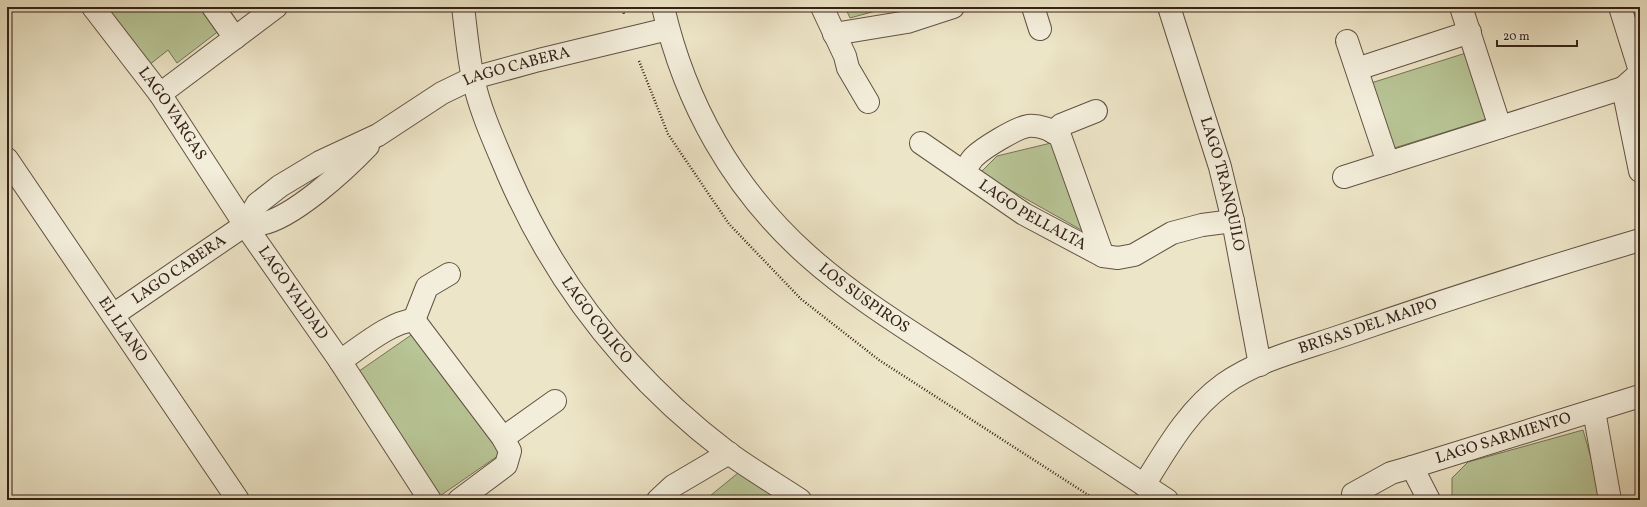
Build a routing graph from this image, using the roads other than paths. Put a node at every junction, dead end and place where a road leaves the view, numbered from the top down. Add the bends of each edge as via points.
1 (93, 7) edge
2 (213, 7) edge
3 (276, 7) edge
4 (462, 7) edge
5 (663, 7) edge
6 (822, 7) edge
7 (953, 7) edge
8 (1033, 7) edge
9 (1169, 7) edge
10 (1461, 7) edge
11 (1620, 7) edge
12 (668, 29) junction
13 (1040, 29) dead end
14 (1470, 32) junction
15 (834, 34) junction
16 (235, 38) junction
17 (1347, 41) dead end
18 (1357, 69) junction
19 (1640, 72) edge
20 (473, 78) junction
21 (1623, 88) junction
22 (160, 94) junction
23 (868, 102) dead end
24 (1096, 111) dead end
25 (1500, 127) junction
26 (1052, 132) junction
27 (921, 142) dead end
28 (7, 159) edge
29 (1388, 163) junction
30 (1640, 171) edge
31 (964, 172) junction
32 (1344, 177) dead end
33 (1233, 221) junction
34 (245, 225) junction
35 (1640, 240) edge
36 (1103, 256) junction
37 (449, 274) dead end
38 (113, 315) junction
39 (414, 320) junction
40 (340, 361) junction
41 (1260, 365) junction
42 (1640, 396) edge
43 (555, 401) dead end
44 (1594, 411) junction
45 (504, 438) junction
46 (729, 453) junction
47 (1412, 467) junction
48 (1144, 485) junction
49 (1353, 494) dead end
50 (238, 500) edge
51 (430, 500) edge
52 (459, 500) edge
53 (658, 500) edge
54 (798, 500) edge
55 (1167, 500) edge
56 (1429, 500) edge
57 (1610, 500) edge

1 - 22 street, LAGO VARGAS
2 - 16 street
3 - 16 street
4 - 20 street, LAGO COLICO
5 - 12 street, LOS SUSPIROS
6 - 15 street
7 - 15 street via 907,22
8 - 13 street
9 - 33 street, LAGO TRANQUILO via 1220,167
10 - 14 street
11 - 19 street
12 - 20 street, LAGO CABERA
12 - 48 street, LOS SUSPIROS via 688,89 717,146 761,209 808,256 861,298
14 - 18 street
14 - 25 street
15 - 23 street via 848,68
16 - 22 street
17 - 18 street
18 - 29 street
19 - 21 street
20 - 34 street, LAGO CABERA via 442,93 378,135 320,162 280,186 257,204
20 - 46 street, LAGO COLICO via 516,194 536,234 584,309 634,368 694,425
21 - 25 street
21 - 30 street
22 - 34 street, LAGO VARGAS
24 - 26 street via 1061,125
25 - 29 street
26 - 31 street, LAGO PELLALTA via 1028,126 997,140 974,157
26 - 36 street, LAGO PELLALTA via 1060,136
27 - 31 street, LAGO PELLALTA
28 - 38 street, EL LLANO
29 - 32 street
31 - 36 street, LAGO PELLALTA via 1024,214
33 - 36 street, LAGO PELLALTA via 1202,225 1172,233 1134,254 1118,258
33 - 41 street, LAGO TRANQUILO
34 - 38 street, LAGO CABERA
34 - 40 street, LAGO YALDAD
35 - 41 street, BRISAS DEL MAIPO via 1450,300
37 - 39 street via 427,287
38 - 50 street, EL LLANO
39 - 40 street via 407,320 394,326
39 - 45 street
40 - 51 street, LAGO YALDAD
41 - 48 street, BRISAS DEL MAIPO via 1225,384 1190,416
42 - 44 street, LAGO SARMIENTO
43 - 45 street
44 - 47 street, LAGO SARMIENTO
44 - 57 street, LAGO SARMIENTO
45 - 52 street via 510,451 506,465
46 - 53 street via 673,486
46 - 54 street, LAGO COLICO
47 - 49 street, LAGO SARMIENTO via 1391,473
47 - 56 street, LAGO SARMIENTO
48 - 55 street, LOS SUSPIROS

